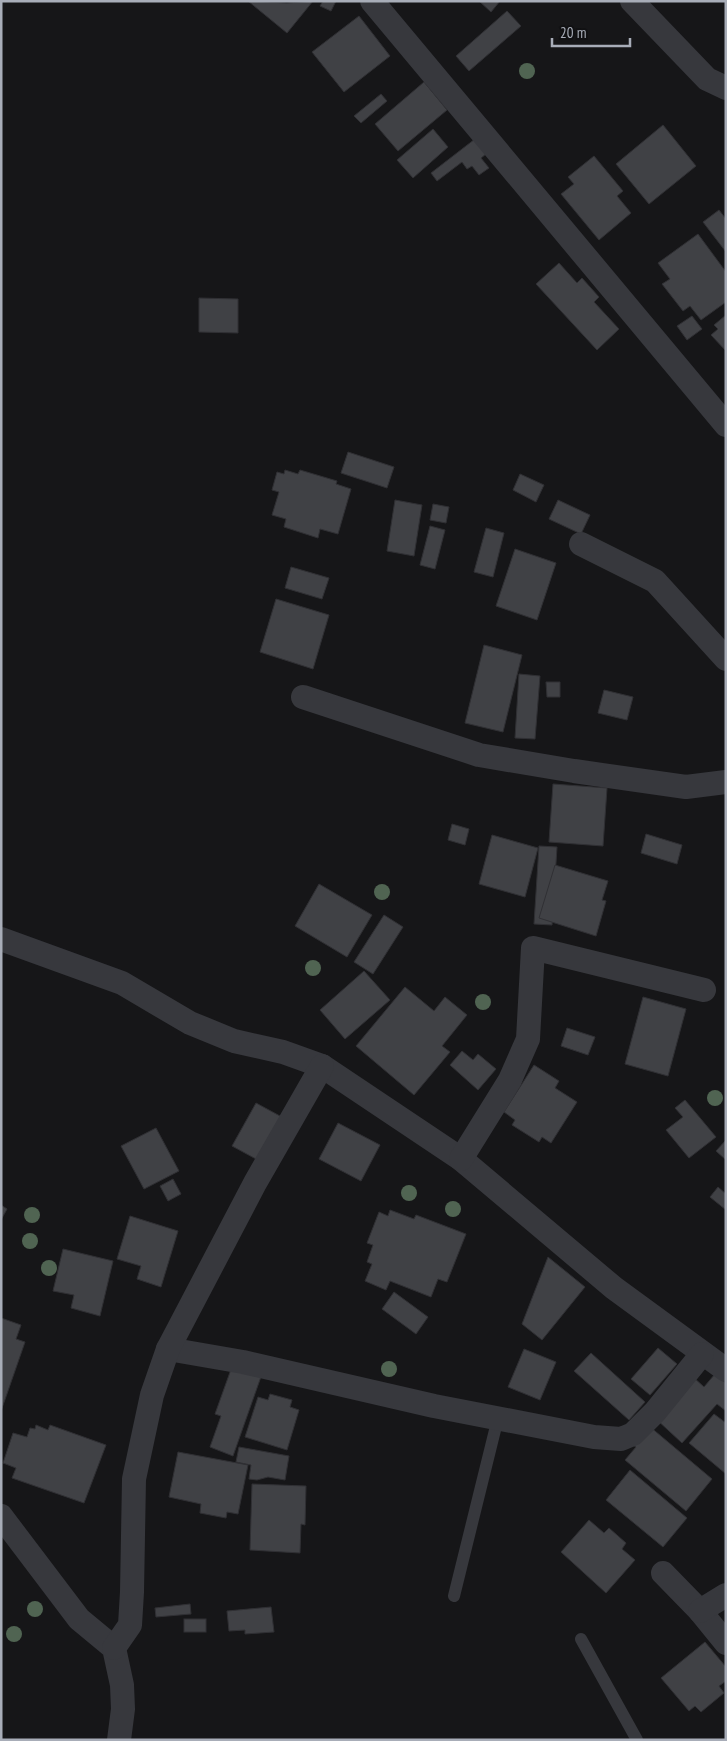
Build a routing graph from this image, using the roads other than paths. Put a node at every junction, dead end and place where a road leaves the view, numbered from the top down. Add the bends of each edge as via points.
1 (372, 1) edge
2 (632, 1) edge
3 (726, 88) edge
4 (726, 425) edge
5 (581, 544) dead end
6 (726, 659) edge
7 (303, 697) dead end
8 (726, 782) edge
9 (1, 939) edge
10 (704, 990) dead end
11 (322, 1066) junction
12 (461, 1159) junction
13 (168, 1349) junction
14 (702, 1354) junction
15 (726, 1370) edge
16 (498, 1418) junction
17 (1, 1516) edge
18 (663, 1573) dead end
19 (726, 1595) edge
20 (454, 1596) dead end
21 (700, 1611) junction
22 (581, 1639) dead end
23 (726, 1643) edge
24 (114, 1648) junction
25 (119, 1740) edge
26 (636, 1740) edge

1 - 4 street
2 - 3 street via 707,79
5 - 6 street via 655,581
7 - 8 street via 479,755 686,787
9 - 11 street via 122,983 190,1023 234,1041 283,1052
10 - 12 street via 533,948 528,1039 510,1080
11 - 12 street
11 - 13 street via 255,1183
12 - 14 street via 614,1288
13 - 16 street via 243,1362
13 - 24 street via 152,1395 134,1479 130,1625
14 - 15 street
14 - 16 street via 655,1412 633,1434 621,1439 594,1437
16 - 20 lane
17 - 24 street via 79,1619
18 - 21 street
19 - 21 street
21 - 23 street
22 - 26 lane
24 - 25 street via 122,1685

